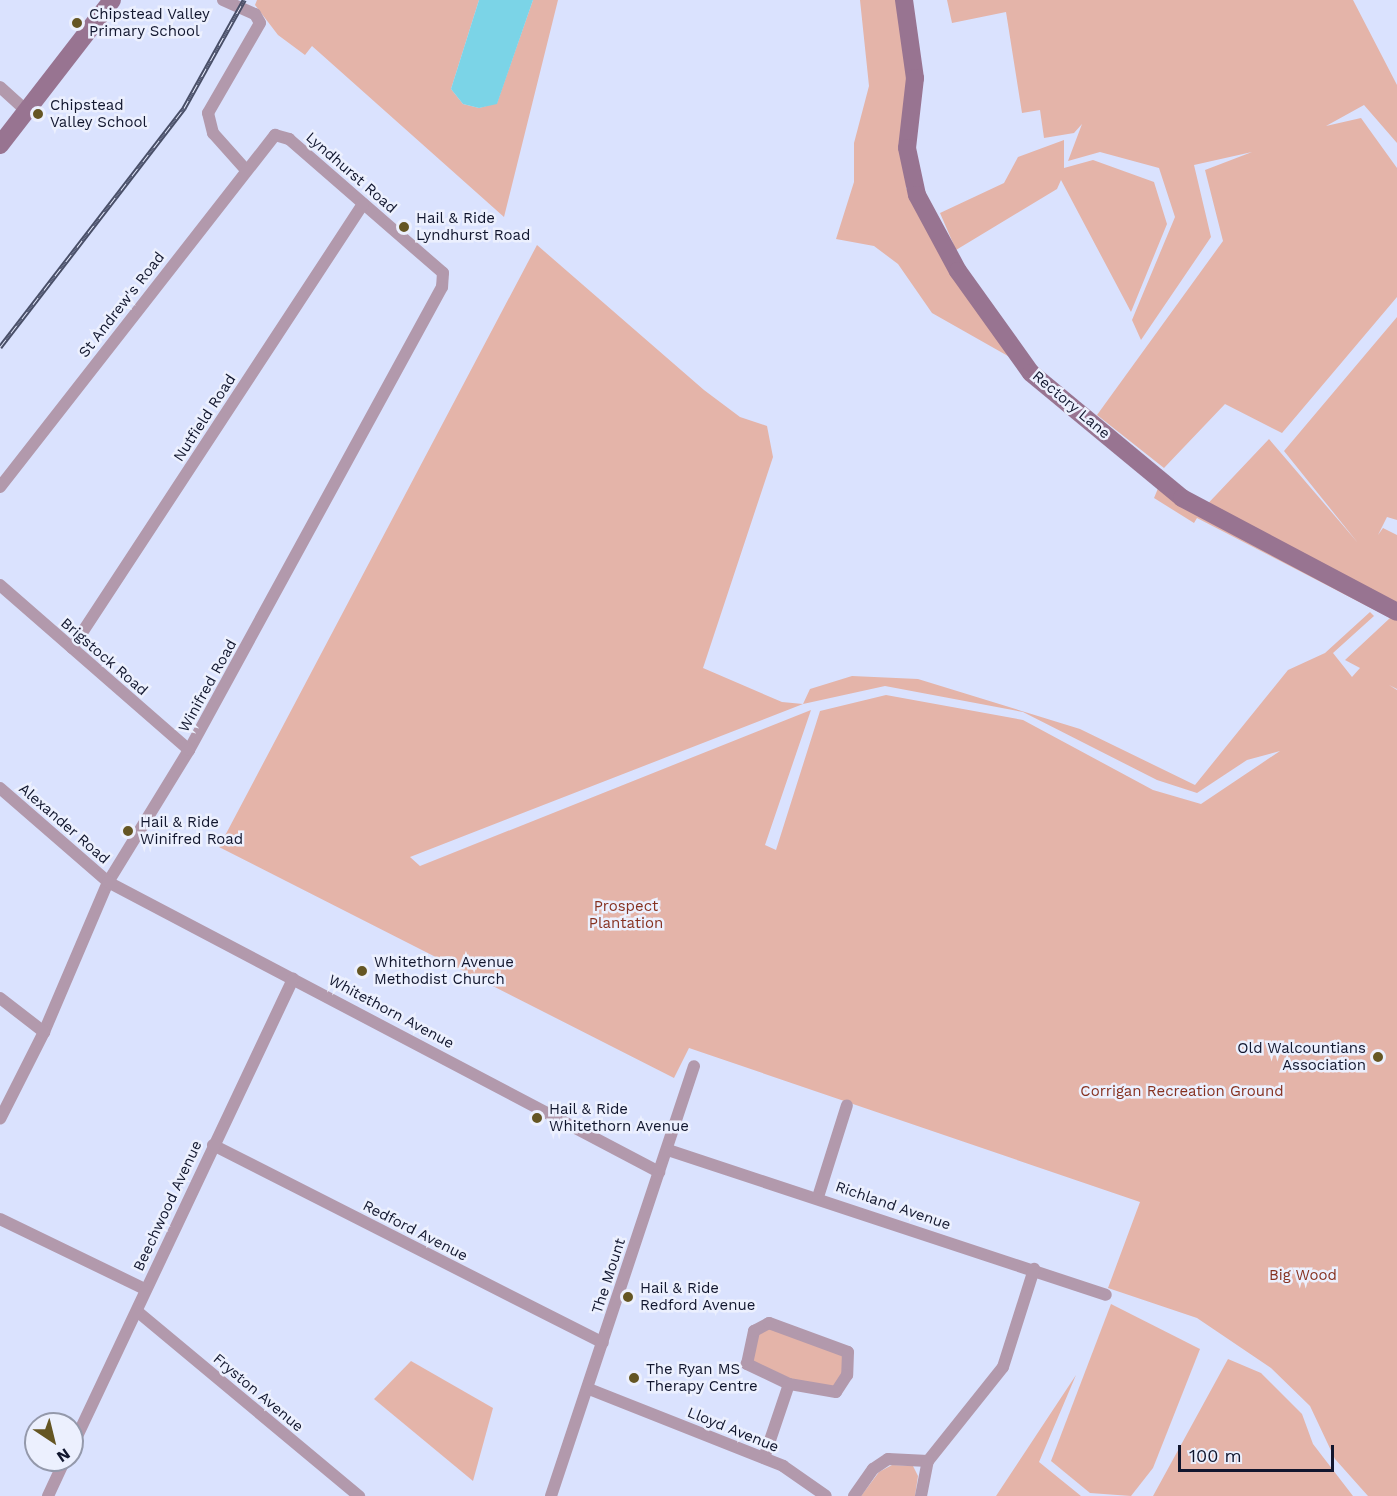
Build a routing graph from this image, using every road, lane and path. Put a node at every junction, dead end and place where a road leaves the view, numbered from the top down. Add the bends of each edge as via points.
1 (112, 0) edge
2 (223, 0) edge
3 (904, 0) edge
4 (0, 87) edge
5 (28, 112) junction
6 (267, 142) joint
7 (0, 145) edge
8 (246, 170) junction
9 (363, 204) junction
10 (440, 270) joint
11 (0, 487) edge
12 (0, 585) edge
13 (1397, 612) edge
14 (72, 648) junction
15 (189, 750) junction
16 (0, 788) edge
17 (108, 882) junction
18 (293, 979) junction
19 (0, 998) edge
20 (44, 1032) junction
21 (694, 1066) dead end
22 (847, 1105) dead end
23 (0, 1119) edge
24 (213, 1145) junction
25 (668, 1149) junction
26 (659, 1172) junction
27 (818, 1197) junction
28 (0, 1219) edge
29 (1034, 1269) junction
30 (145, 1289) junction
31 (1106, 1295) dead end
32 (138, 1312) junction
33 (603, 1343) junction
34 (789, 1384) junction
35 (589, 1389) junction
36 (84, 1422) edge
37 (764, 1458) junction
38 (928, 1461) junction
39 (59, 1472) edge
40 (48, 1496) edge
41 (360, 1496) edge
42 (551, 1496) edge
43 (826, 1496) edge
44 (854, 1496) edge
45 (921, 1496) edge

1 - 5 main road
2 - 8 street via 255,14 260,22 208,117 213,133
3 - 13 main road, Rectory Lane via 915,78 907,148 917,195 958,271 1031,373 1182,498
4 - 5 street
5 - 7 main road
6 - 8 street, St Andrew's Road
6 - 9 street, Lyndhurst Road via 284,136
8 - 11 street, St Andrew's Road
9 - 10 street, Lyndhurst Road
9 - 14 street, Nutfield Road
10 - 15 street, Winifred Road via 442,287
12 - 14 street, Brigstock Road
14 - 15 street, Brigstock Road
15 - 17 street, Winifred Road
16 - 17 street, Alexander Road
17 - 18 street, Whitethorn Avenue
17 - 20 street, Winifred Road
18 - 24 street, Beechwood Avenue
18 - 26 street, Whitethorn Avenue
19 - 20 street
20 - 23 street, Winifred Road
21 - 25 street, The Mount
22 - 27 street
24 - 30 street, Beechwood Avenue
24 - 33 street, Redford Avenue
25 - 26 street, The Mount
25 - 27 street, Richland Avenue
26 - 33 street, The Mount
27 - 29 street, Richland Avenue
28 - 30 street
29 - 31 street, Richland Avenue
29 - 38 street via 1003,1367
30 - 32 street, Beechwood Avenue
32 - 36 street, Beechwood Avenue
32 - 41 street, Fryston Avenue
33 - 35 street, The Mount
34 - 34 street via 747,1364 760,1325 848,1352 847,1375 836,1392
34 - 37 street
35 - 37 street, Lloyd Avenue
35 - 42 street, The Mount
37 - 43 street, Lloyd Avenue
38 - 44 street via 888,1459 873,1468
38 - 45 street
39 - 40 street

